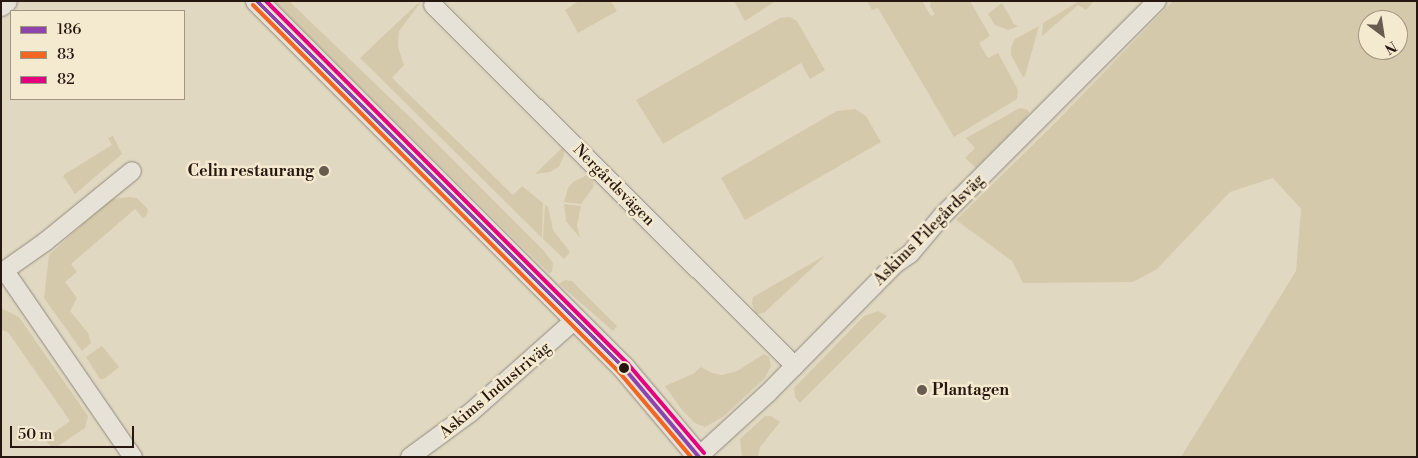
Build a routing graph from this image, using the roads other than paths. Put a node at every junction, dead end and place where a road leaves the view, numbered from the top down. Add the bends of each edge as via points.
1 (6, 1) edge
2 (257, 1) edge
3 (1157, 1) edge
4 (1, 5) edge
5 (433, 5) dead end
6 (132, 171) dead end
7 (3, 272) edge
8 (576, 319) junction
9 (796, 366) junction
10 (699, 456) edge
11 (133, 457) edge
12 (410, 457) edge

1 - 4 street
2 - 8 street
3 - 9 street, Askims Pilegårdsväg
5 - 9 street, Nergårdsvägen
6 - 7 street
7 - 11 street
8 - 10 street via 624,368
8 - 12 street, Askims Industriväg via 467,416
9 - 10 street, Askims Pilegårdsväg

